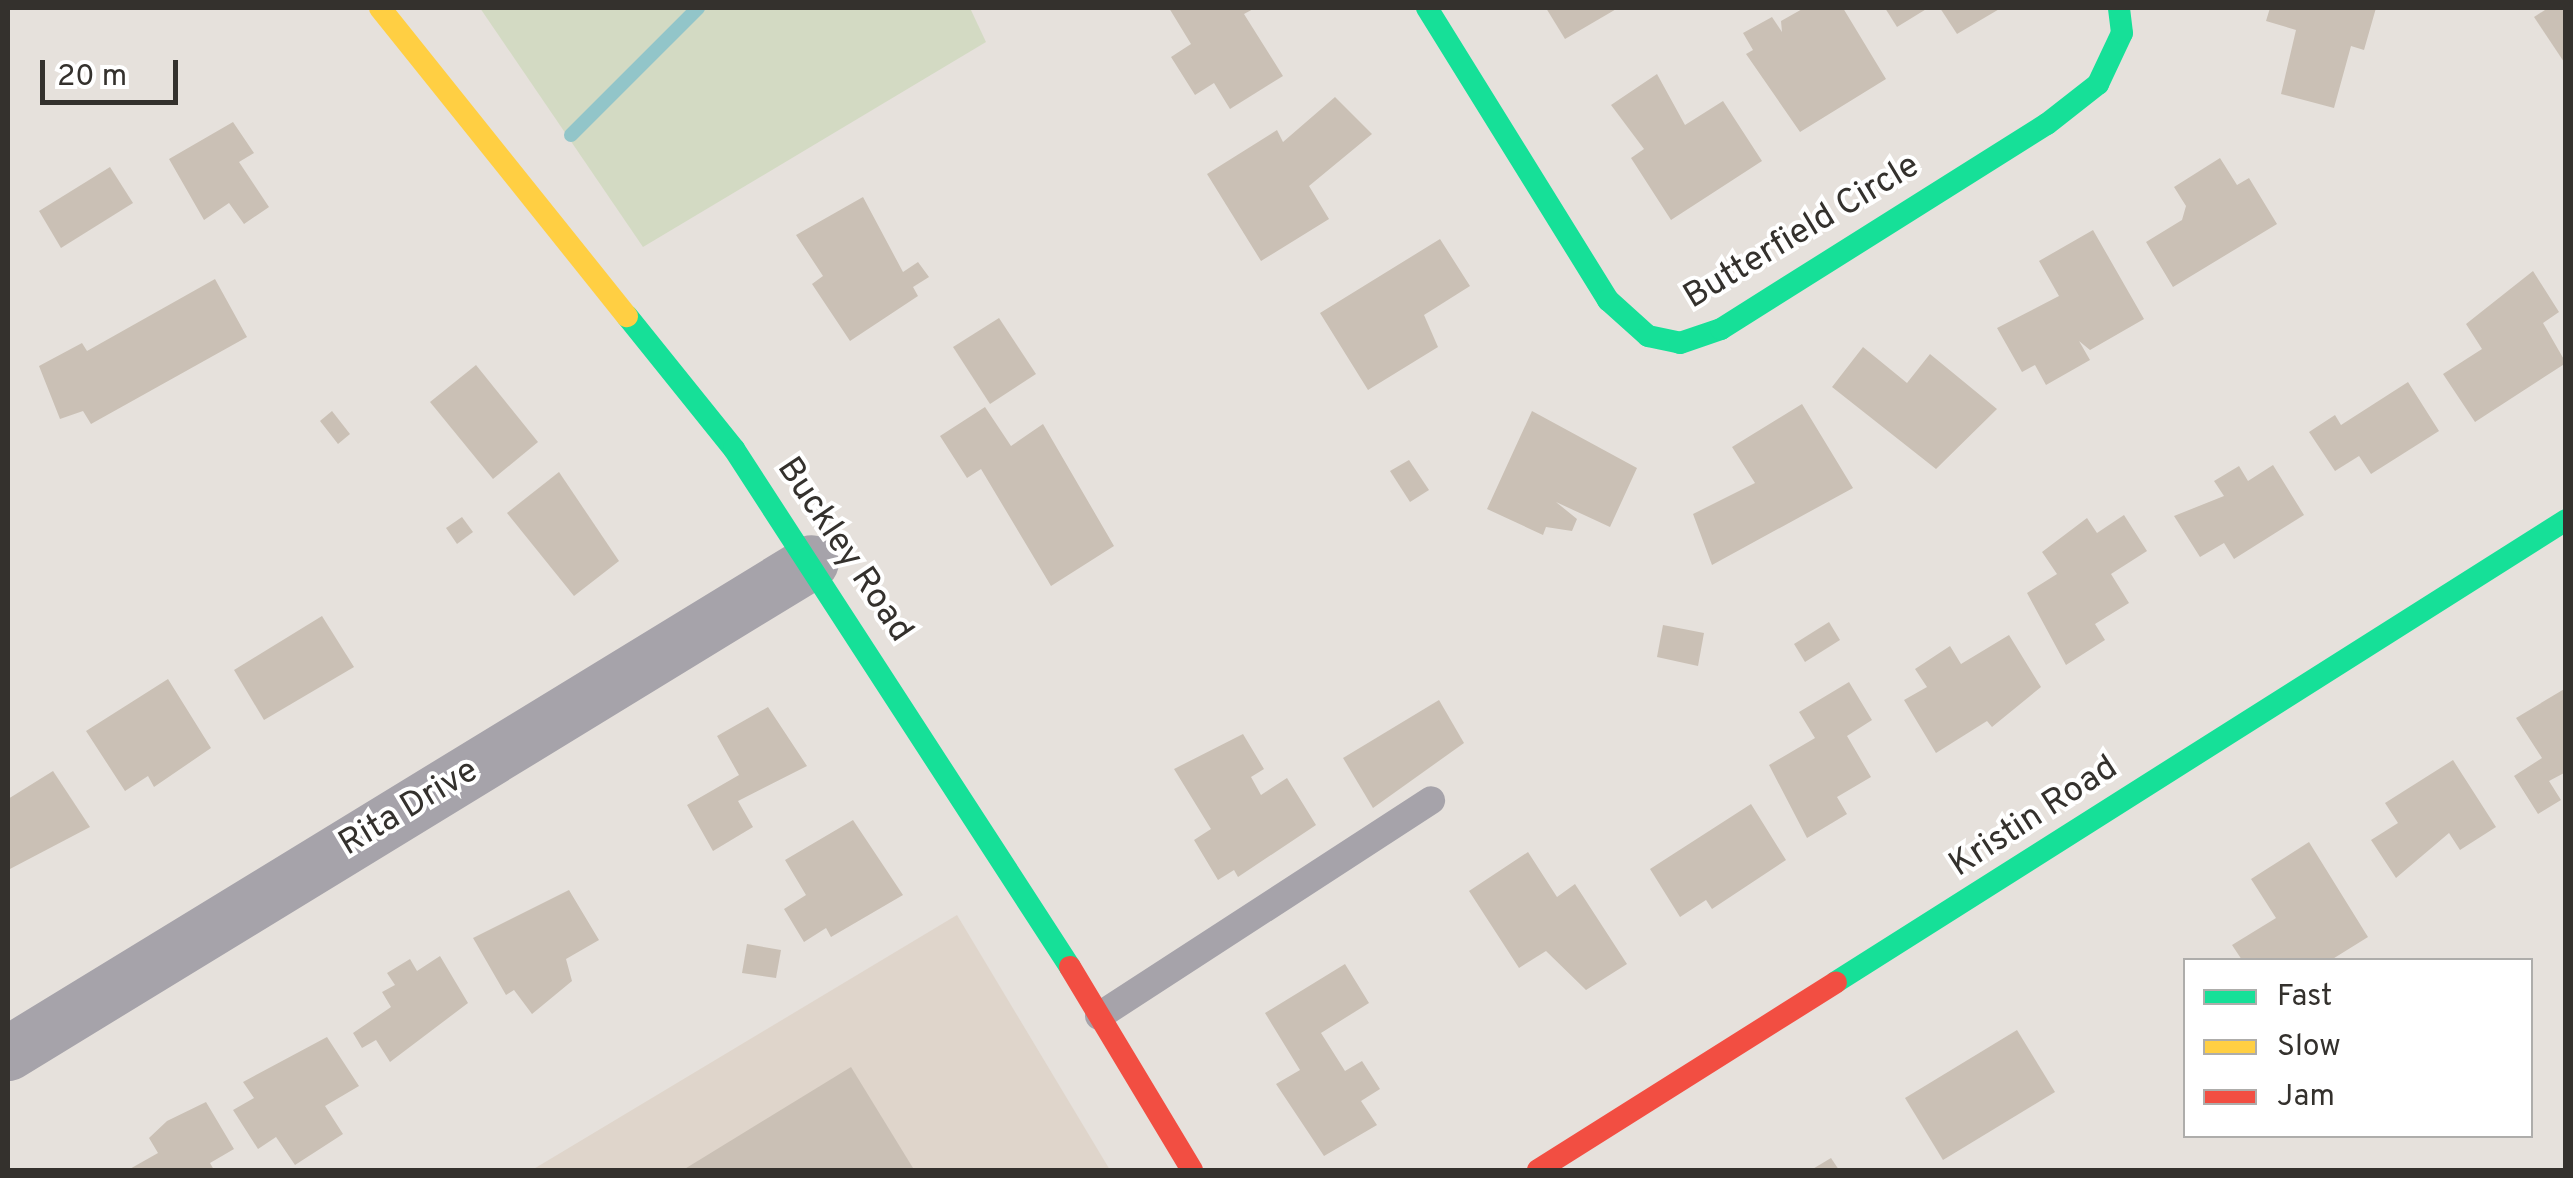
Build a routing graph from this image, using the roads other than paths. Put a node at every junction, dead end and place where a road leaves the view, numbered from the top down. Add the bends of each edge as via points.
1 (380, 8) edge
2 (1427, 8) edge
3 (2119, 8) edge
4 (2566, 520) edge
5 (811, 562) junction
6 (1431, 800) dead end
7 (1099, 1016) junction
8 (8, 1054) edge
9 (1192, 1170) edge
10 (1538, 1170) edge

1 - 5 street, Buckley Road via 734,449
2 - 3 street, Butterfield Circle via 1608,300 1648,336 1680,343 1722,328 2047,124 2098,84 2122,33
4 - 10 street, Kristin Road
5 - 7 street, Buckley Road
5 - 8 street, Rita Drive
6 - 7 lane
7 - 9 street, Buckley Road

